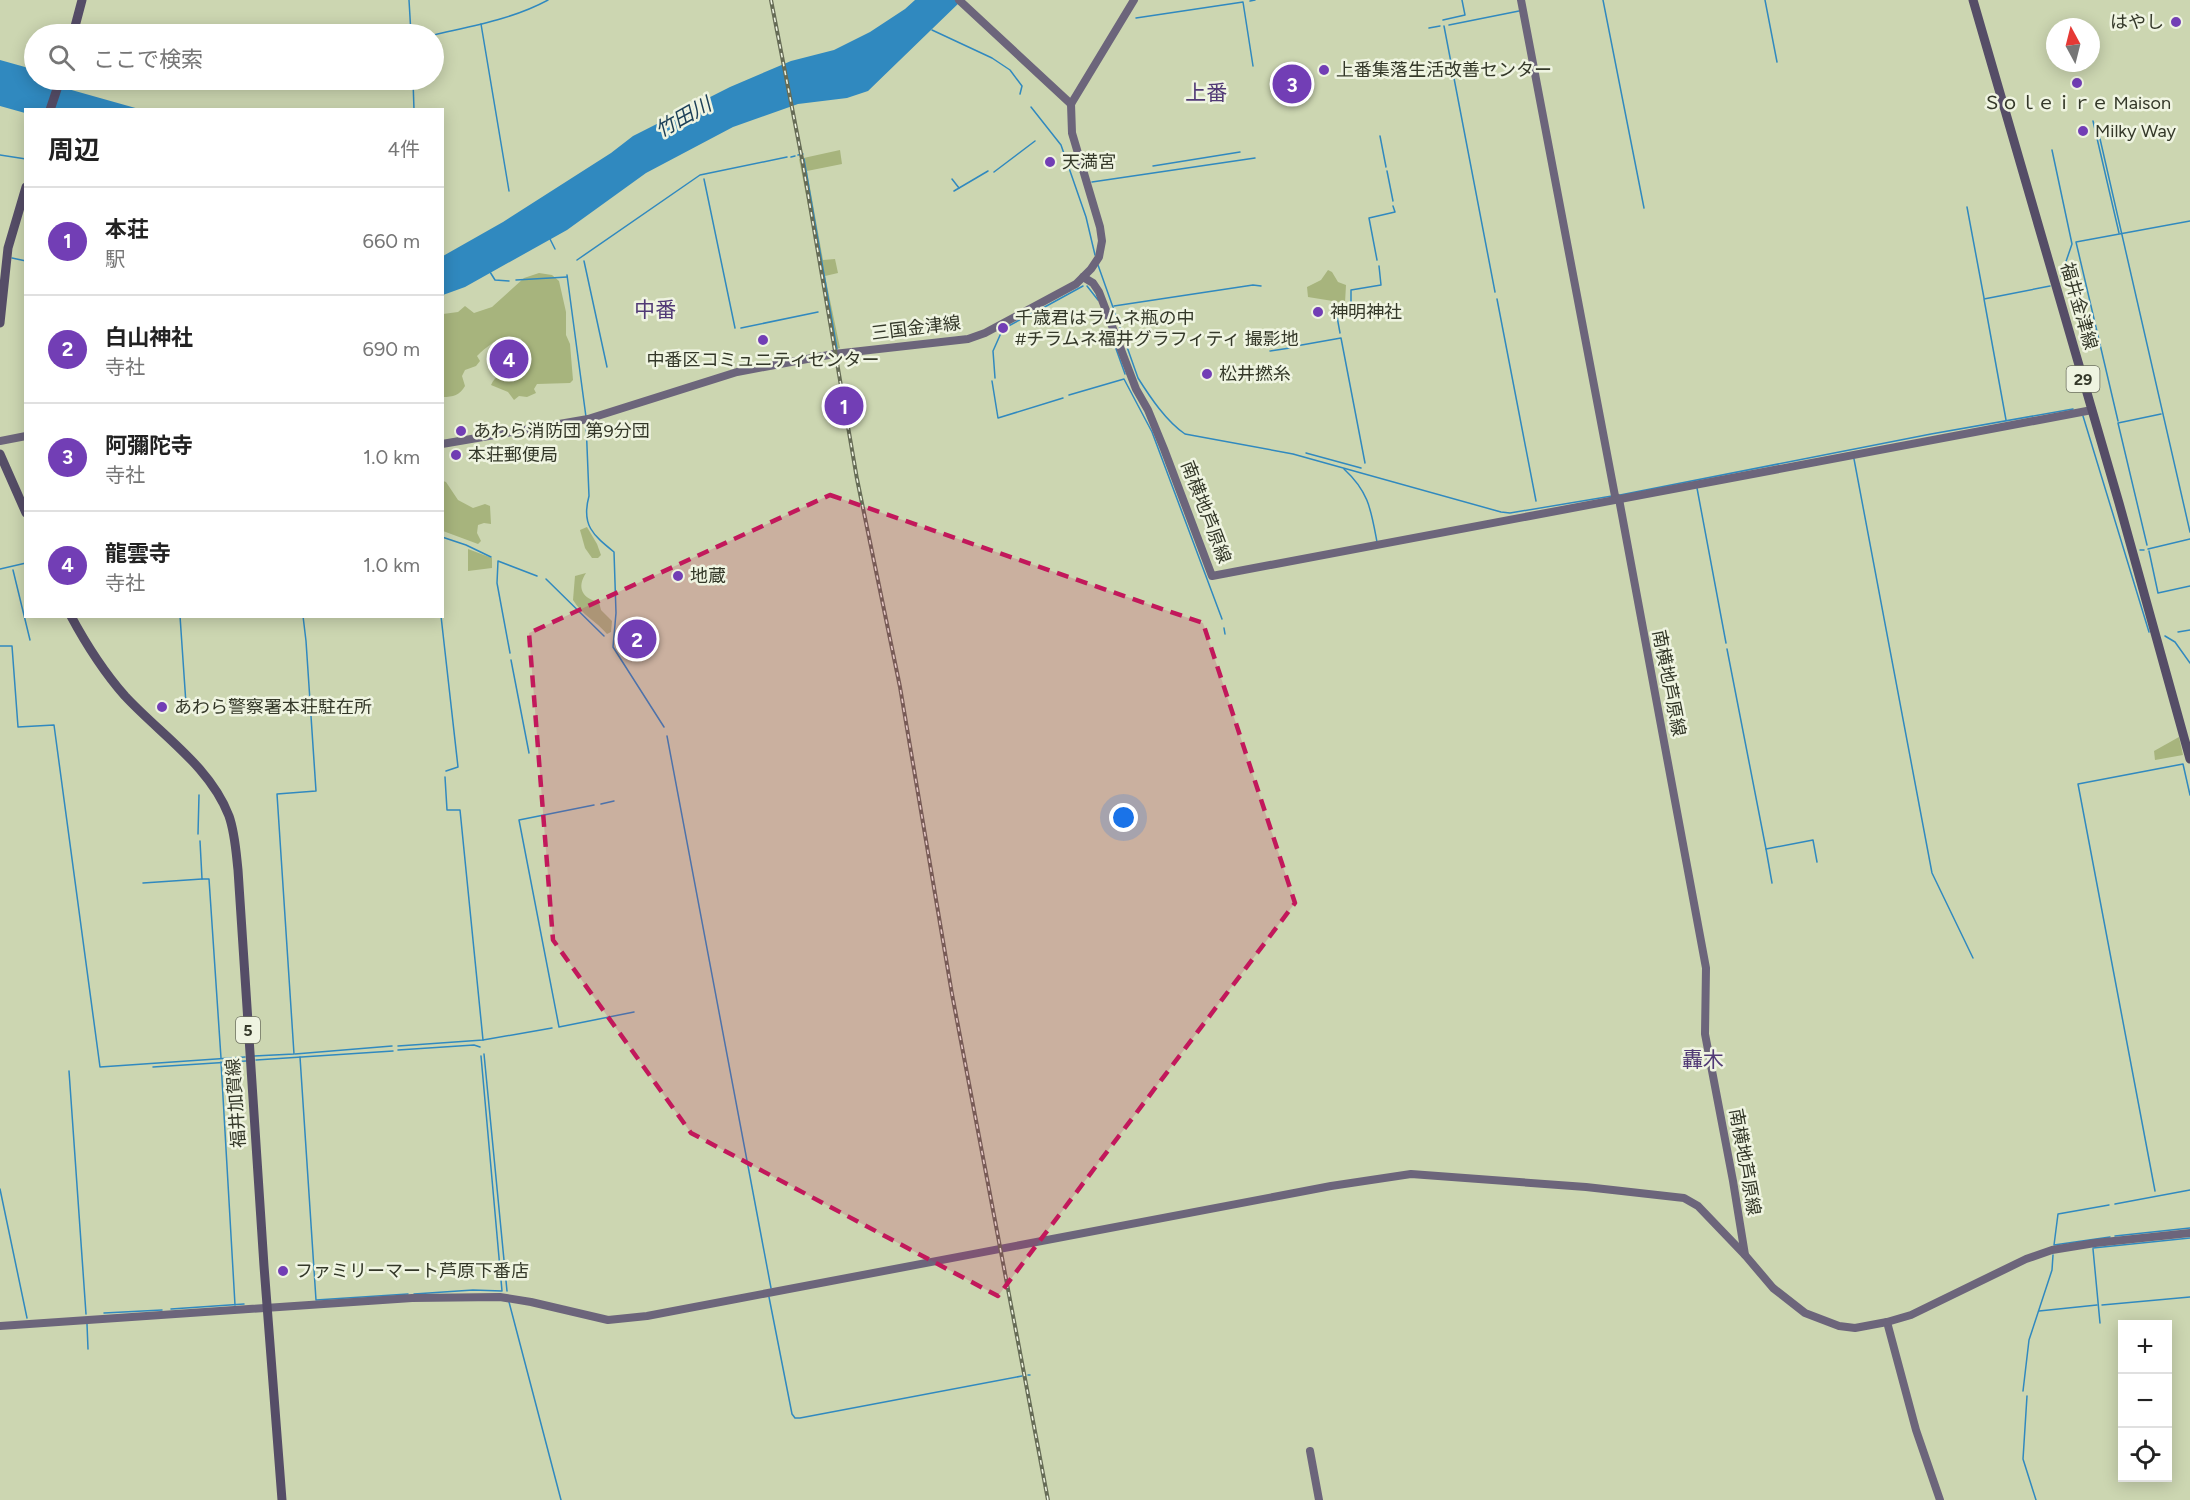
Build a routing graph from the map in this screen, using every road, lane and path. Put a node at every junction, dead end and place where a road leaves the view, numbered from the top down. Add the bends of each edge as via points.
1 (82, 0) edge
2 (959, 0) edge
3 (1134, 0) edge
4 (1521, 0) edge
5 (1973, 0) edge
6 (76, 24) edge
7 (57, 90) edge
8 (1071, 104) junction
9 (51, 108) edge
10 (24, 194) edge
11 (1083, 277) junction
12 (0, 323) edge
13 (2092, 410) junction
14 (24, 436) edge
15 (0, 441) edge
16 (444, 444) edge
17 (0, 454) edge
18 (1616, 495) junction
19 (24, 508) edge
20 (72, 618) edge
21 (2190, 759) edge
22 (2190, 1233) edge
23 (1745, 1255) junction
24 (267, 1308) junction
25 (1887, 1322) junction
26 (0, 1326) edge
27 (1310, 1451) dead end
28 (282, 1500) edge
29 (1319, 1500) edge
30 (1940, 1500) edge

1 - 6 main road
2 - 8 street
3 - 8 street
4 - 18 street
5 - 13 main road, 福井金津線 / 29
7 - 9 main road
8 - 11 street, 三国金津線 via 1072,133 1102,241 1099,257
10 - 12 main road via 8,248
11 - 16 street, 三国金津線 via 1061,293 968,339 834,354 737,372 586,419
11 - 18 street, 南横地芦原線 via 1099,292 1212,576
13 - 18 street
13 - 21 main road, 福井金津線 / 29
14 - 15 street
17 - 19 main road
18 - 23 street, 南横地芦原線 via 1706,968 1705,1034
20 - 24 main road, 福井加賀線 / 5 via 124,695 209,781 230,819 238,870
22 - 25 street via 2052,1250 1911,1315
23 - 24 street via 1698,1206 1684,1198 1411,1174 647,1316 608,1320 531,1302 473,1296
23 - 25 street via 1773,1288 1805,1313 1855,1328
24 - 26 street
24 - 28 main road, 福井加賀線 / 5
25 - 30 street via 1916,1430
27 - 29 street

